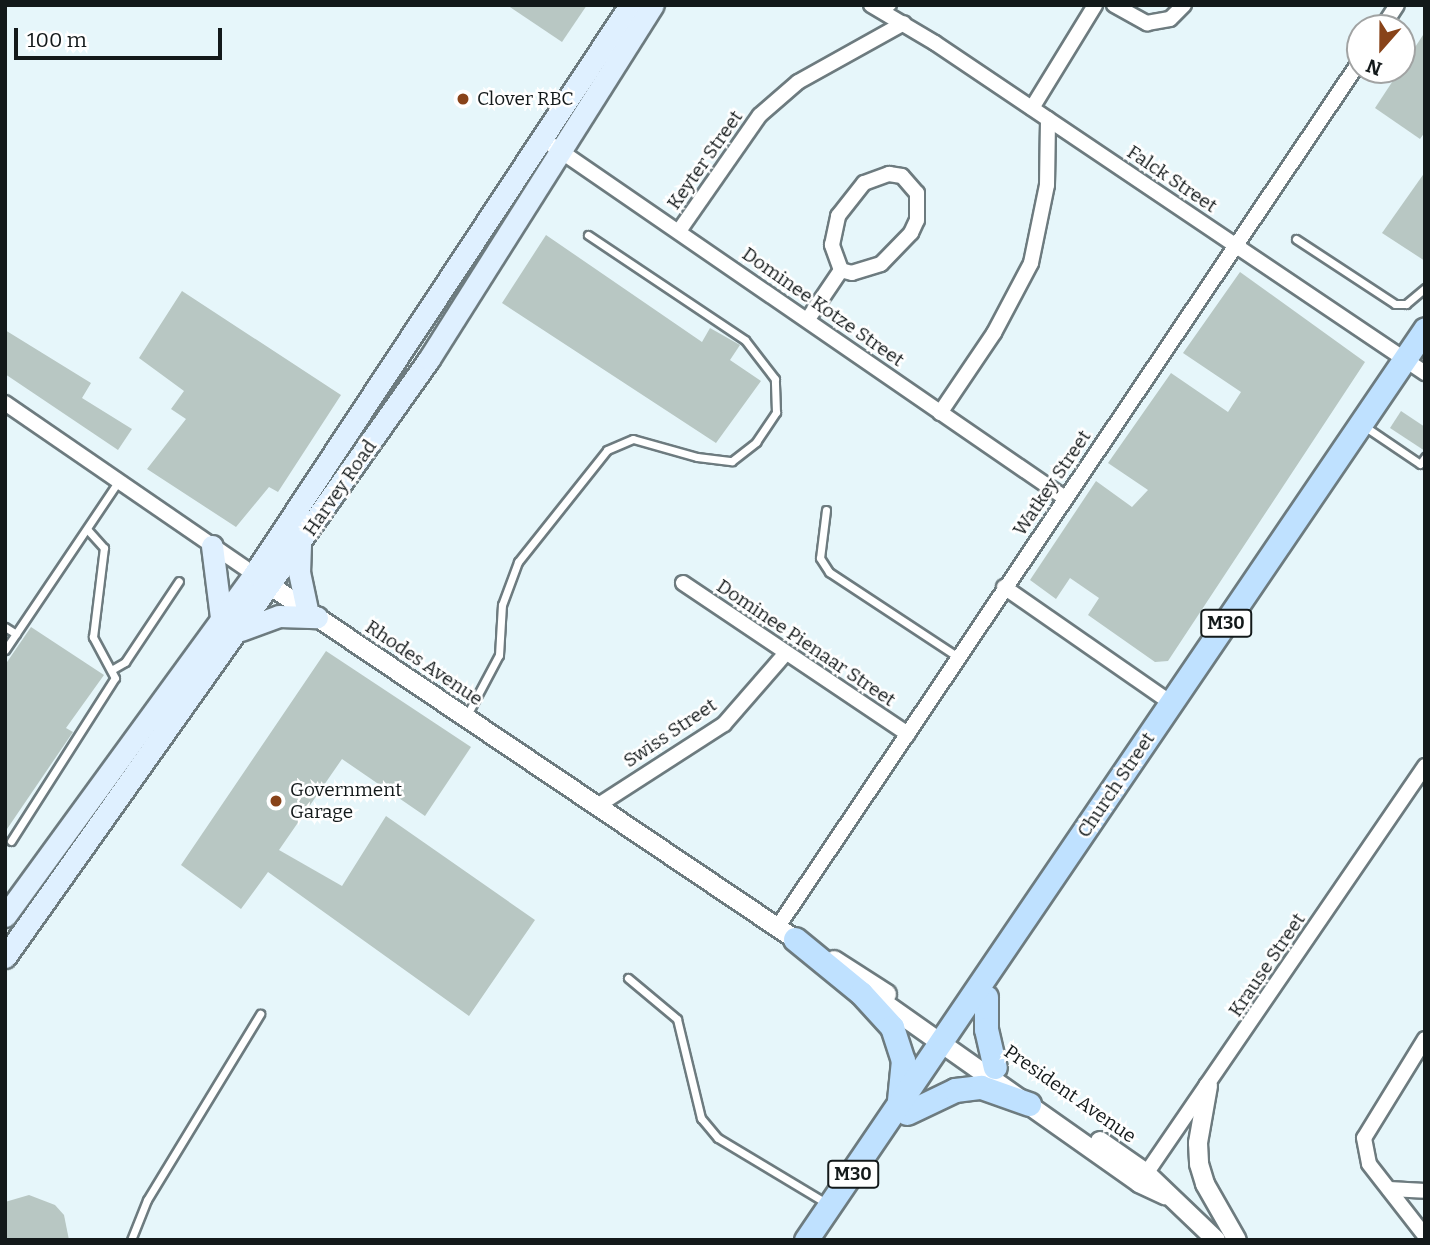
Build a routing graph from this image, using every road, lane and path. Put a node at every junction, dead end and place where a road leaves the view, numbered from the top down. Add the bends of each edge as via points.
1 (630, 5) edge
2 (653, 5) edge
3 (871, 5) edge
4 (1095, 5) edge
5 (1114, 5) edge
6 (1184, 5) edge
7 (895, 11) edge
8 (1346, 82) edge
9 (1032, 108) junction
10 (1048, 119) junction
11 (551, 144) junction
12 (680, 231) junction
13 (588, 235) dead end
14 (1296, 239) dead end
15 (1237, 247) junction
16 (841, 270) junction
17 (1425, 288) edge
18 (808, 319) junction
19 (1425, 329) edge
20 (1417, 362) edge
21 (5, 403) edge
22 (940, 413) junction
23 (1370, 430) junction
24 (1425, 457) edge
25 (118, 482) junction
26 (1065, 498) junction
27 (826, 510) dead end
28 (87, 528) junction
29 (300, 545) junction
30 (212, 546) junction
31 (262, 580) junction
32 (179, 581) dead end
33 (682, 583) dead end
34 (1004, 587) junction
35 (312, 614) junction
36 (221, 617) junction
37 (5, 627) edge
38 (239, 632) junction
39 (16, 634) junction
40 (5, 650) edge
41 (786, 653) junction
42 (958, 657) junction
43 (113, 669) junction
44 (1171, 703) junction
45 (466, 717) junction
46 (908, 734) junction
47 (1425, 766) edge
48 (597, 806) junction
49 (11, 841) dead end
50 (5, 916) edge
51 (786, 933) junction
52 (6, 955) edge
53 (628, 978) dead end
54 (986, 997) junction
55 (260, 1014) dead end
56 (1425, 1039) edge
57 (948, 1041) junction
58 (995, 1067) junction
59 (1208, 1086) junction
60 (1029, 1104) junction
61 (902, 1110) junction
62 (1142, 1178) junction
63 (1389, 1189) junction
64 (1425, 1191) edge
65 (830, 1205) junction
66 (1425, 1236) edge
67 (131, 1240) edge
68 (806, 1240) edge
69 (819, 1240) edge
70 (1216, 1240) edge
71 (1237, 1240) edge

1 - 11 main road, Harvey Road
2 - 11 main road, Harvey Road
3 - 7 street, Falck Street
4 - 9 street
5 - 6 street via 1147,23 1170,19
7 - 9 street, Falck Street
7 - 12 street, Keyter Street via 768,107 731,151
8 - 15 street, Watkey Street
9 - 10 street, Falck Street
10 - 15 street, Falck Street
10 - 22 street via 1047,185 1031,263 994,333
11 - 12 street, Dominee Kotze Street
11 - 29 main road, Harvey Road via 458,315
11 - 31 main road, Harvey Road
12 - 18 street, Dominee Kotze Street
13 - 45 lane via 745,340 775,379 776,412 756,442 732,461 697,457 633,439 607,450 518,562 502,605 499,655
14 - 17 lane via 1395,304 1406,304
15 - 20 street, Falck Street
15 - 26 street, Watkey Street
16 - 16 street via 852,273 881,264 911,233 919,205 912,183 902,176 875,176 845,202 832,245
16 - 18 street
18 - 22 street, Dominee Kotze Street
19 - 20 main road, Church Street / M30
20 - 23 main road, Church Street / M30
20 - 44 main road, Church Street / M30
21 - 25 street, Rhodes Avenue
22 - 26 street, Dominee Kotze Street
23 - 24 lane via 1420,464
23 - 54 main road, Church Street / M30
25 - 28 lane
25 - 30 street, Rhodes Avenue
26 - 34 street, Watkey Street
27 - 42 lane via 820,558 829,572
28 - 39 lane
28 - 43 lane via 104,548 93,637
29 - 31 main road, Harvey Road
29 - 35 main road via 299,572
30 - 31 street, Rhodes Avenue
30 - 36 main road
31 - 35 street, Rhodes Avenue
31 - 36 main road, Harvey Road
31 - 38 main road, Harvey Road
32 - 43 lane via 125,662
33 - 41 street, Dominee Pienaar Street
34 - 42 street, Watkey Street
34 - 44 street
35 - 38 main road via 279,616
35 - 45 street, Rhodes Avenue
36 - 50 main road, Harvey Road
37 - 39 lane
38 - 52 main road, Harvey Road
39 - 40 lane
41 - 46 street, Dominee Pienaar Street
41 - 48 street, Swiss Street via 724,724
42 - 46 street, Watkey Street
43 - 49 lane via 113,684
44 - 57 main road, Church Street / M30
45 - 48 street, Rhodes Avenue
46 - 51 street, Watkey Street
47 - 59 street, Krause Street
48 - 51 street, Rhodes Avenue
51 - 57 street, Rhodes Avenue
51 - 61 main road via 861,993 892,1027 903,1059
53 - 65 lane via 677,1019 701,1118 718,1138
54 - 57 main road, Church Street / M30
54 - 58 main road via 986,1029
55 - 67 lane via 147,1200
56 - 63 street via 1364,1138 1369,1164
57 - 58 street, President Avenue
57 - 60 street, President Avenue
57 - 61 main road, Church Street / M30
58 - 62 street, President Avenue
59 - 62 street, Krause Street
59 - 71 street via 1199,1164 1205,1184
60 - 61 main road via 981,1087 955,1090
60 - 62 street, President Avenue
61 - 65 main road, Church Street / M30
61 - 69 main road, Church Street / M30
62 - 70 street, President Avenue
63 - 64 street
63 - 66 street
65 - 68 main road, Church Street / M30

